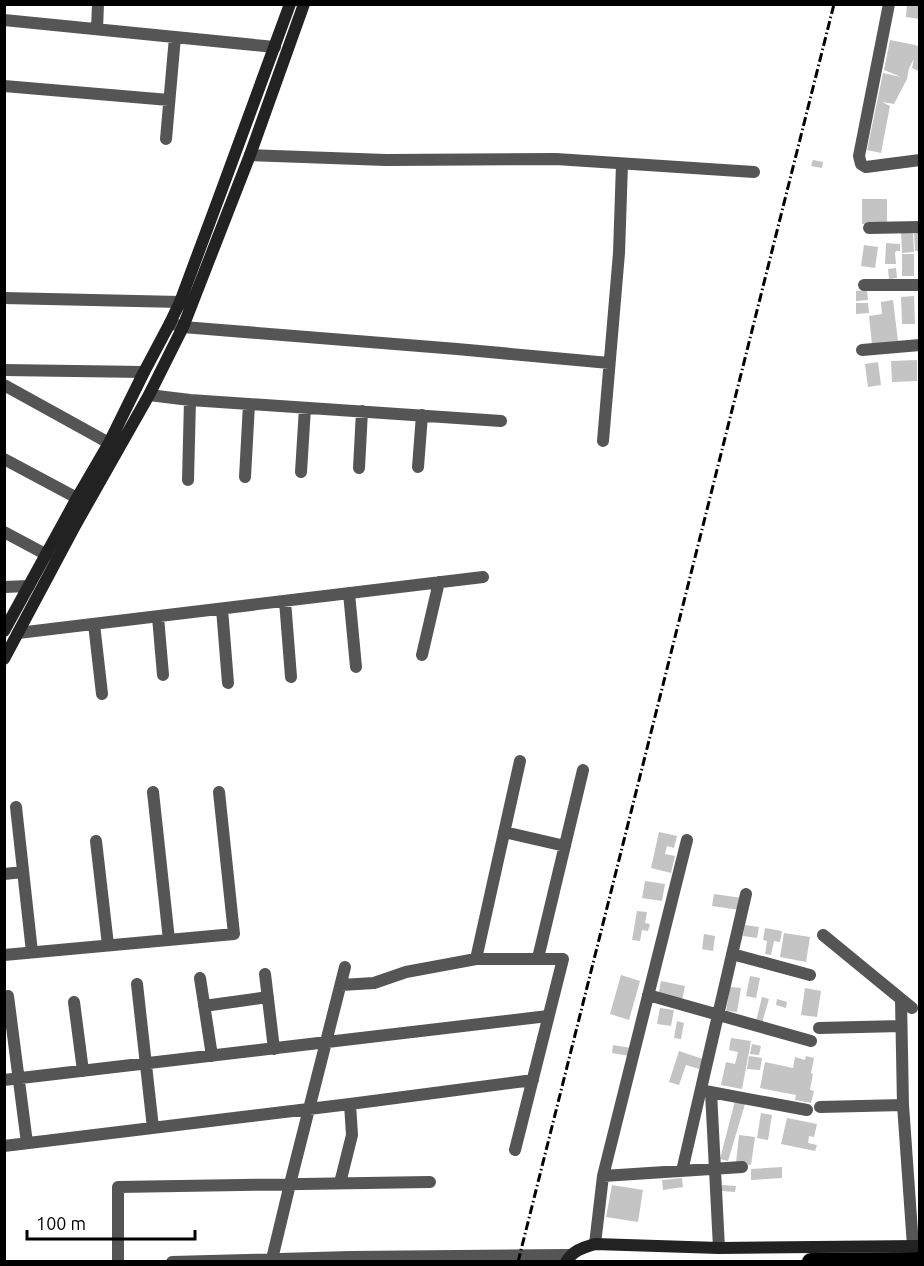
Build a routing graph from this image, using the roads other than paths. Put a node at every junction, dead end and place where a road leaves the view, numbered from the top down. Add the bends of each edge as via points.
1 (98, 4) edge
2 (290, 4) edge
3 (304, 4) edge
4 (889, 4) edge
5 (4, 20) edge
6 (97, 29) junction
7 (175, 37) junction
8 (274, 47) junction
9 (4, 86) edge
10 (169, 100) junction
11 (166, 139) dead end
12 (250, 155) junction
13 (920, 160) edge
14 (622, 164) junction
15 (754, 172) dead end
16 (920, 227) edge
17 (869, 228) dead end
18 (864, 285) dead end
19 (920, 285) edge
20 (4, 298) edge
21 (186, 304) junction
22 (170, 323) junction
23 (183, 327) junction
24 (920, 345) edge
25 (862, 350) dead end
26 (609, 363) junction
27 (4, 370) edge
28 (144, 372) junction
29 (4, 385) edge
30 (149, 395) junction
31 (190, 400) junction
32 (249, 404) junction
33 (305, 408) junction
34 (362, 411) junction
35 (422, 415) junction
36 (501, 421) dead end
37 (603, 441) dead end
38 (109, 443) junction
39 (4, 459) edge
40 (418, 467) dead end
41 (359, 468) dead end
42 (301, 472) dead end
43 (245, 477) dead end
44 (188, 480) dead end
45 (77, 498) junction
46 (4, 531) edge
47 (47, 555) junction
48 (483, 577) dead end
49 (439, 582) junction
50 (29, 586) junction
51 (4, 587) edge
52 (349, 593) junction
53 (285, 601) junction
54 (222, 609) junction
55 (158, 617) junction
56 (94, 624) junction
57 (4, 631) edge
58 (18, 633) junction
59 (422, 655) dead end
60 (4, 659) edge
61 (356, 667) dead end
62 (163, 675) dead end
63 (291, 677) dead end
64 (228, 684) dead end
65 (102, 694) dead end
66 (520, 761) dead end
67 (583, 770) dead end
68 (153, 792) dead end
69 (219, 792) dead end
70 (16, 807) dead end
71 (504, 832) junction
72 (687, 840) dead end
73 (96, 841) dead end
74 (565, 846) junction
75 (23, 872) junction
76 (4, 874) edge
77 (746, 894) dead end
78 (823, 936) dead end
79 (168, 940) junction
80 (108, 945) junction
81 (32, 952) junction
82 (732, 954) junction
83 (4, 955) edge
84 (538, 958) junction
85 (476, 959) junction
86 (345, 967) dead end
87 (265, 974) dead end
88 (810, 975) dead end
89 (200, 978) dead end
90 (137, 984) dead end
91 (341, 985) junction
92 (648, 995) junction
93 (8, 996) dead end
94 (268, 997) junction
95 (901, 999) junction
96 (75, 1002) dead end
97 (204, 1006) junction
98 (912, 1008) dead end
99 (718, 1015) junction
100 (548, 1016) junction
101 (901, 1026) junction
102 (819, 1028) dead end
103 (811, 1041) dead end
104 (326, 1043) junction
105 (274, 1049) junction
106 (212, 1056) junction
107 (146, 1064) junction
108 (83, 1071) junction
109 (19, 1078) junction
110 (4, 1080) edge
111 (533, 1080) junction
112 (706, 1091) junction
113 (350, 1104) junction
114 (903, 1105) junction
115 (819, 1107) dead end
116 (309, 1109) junction
117 (807, 1110) dead end
118 (153, 1128) junction
119 (27, 1143) junction
120 (4, 1146) edge
121 (515, 1150) dead end
122 (742, 1167) dead end
123 (714, 1169) junction
124 (682, 1171) junction
125 (603, 1176) junction
126 (430, 1182) dead end
127 (340, 1183) junction
128 (290, 1184) junction
129 (595, 1244) junction
130 (719, 1248) junction
131 (917, 1251) edge
132 (568, 1258) edge
133 (272, 1259) junction
134 (118, 1262) edge
135 (172, 1262) edge
136 (811, 1262) edge

1 - 6 street
2 - 8 street
3 - 12 street
4 - 13 street via 859,156 866,167
5 - 6 street
6 - 7 street
7 - 8 street
7 - 10 street
8 - 21 street
9 - 10 street
10 - 11 street
12 - 14 street via 386,160 556,159
12 - 21 street
14 - 15 street
14 - 26 street
16 - 17 street
18 - 19 street
20 - 21 street
21 - 22 street
21 - 23 street
22 - 23 street
22 - 28 street
23 - 26 street
23 - 30 street
24 - 25 street
26 - 37 street
27 - 28 street
28 - 38 street
29 - 38 street
30 - 31 street
30 - 58 street
31 - 32 street
31 - 44 street
32 - 33 street
32 - 43 street
33 - 34 street
33 - 42 street
34 - 35 street
34 - 41 street
35 - 36 street
35 - 40 street
38 - 45 street
39 - 45 street
45 - 47 street
46 - 47 street
47 - 50 street
48 - 49 street
49 - 52 street
49 - 59 street
50 - 51 street
50 - 57 street
52 - 53 street
52 - 61 street
53 - 54 street
53 - 63 street
54 - 55 street
54 - 64 street
55 - 56 street
55 - 62 street
56 - 58 street
56 - 65 street
58 - 60 street
66 - 71 street
67 - 74 street
68 - 79 street
69 - 79 street via 234,934
70 - 75 street
71 - 74 street
71 - 85 street
72 - 92 street
73 - 80 street
74 - 84 street
75 - 76 street
75 - 81 street
77 - 82 street
78 - 95 street
79 - 80 street
80 - 81 street
81 - 83 street
82 - 88 street
82 - 99 street
84 - 85 street
84 - 100 street via 563,958
85 - 91 street via 406,972 374,983
86 - 91 street
87 - 94 street
89 - 97 street
90 - 107 street
91 - 104 street
92 - 99 street
92 - 125 street
93 - 109 street
94 - 97 street
94 - 105 street
95 - 98 street
95 - 101 street
96 - 108 street
97 - 106 street
99 - 103 street
99 - 112 street
100 - 104 street
100 - 111 street
101 - 102 street
101 - 114 street
104 - 105 street
104 - 116 street
105 - 106 street
106 - 107 street
107 - 108 street
107 - 118 street
108 - 109 street
109 - 110 street
109 - 119 street
111 - 113 street
111 - 121 street
112 - 117 street
112 - 123 street
112 - 124 street
113 - 116 street
113 - 127 street via 352,1135
114 - 115 street
114 - 131 street
116 - 118 street
116 - 128 street
118 - 119 street
119 - 120 street
122 - 123 street
123 - 124 street
123 - 130 street
124 - 125 street
125 - 129 street
126 - 127 street
127 - 128 street
128 - 133 street
128 - 134 street via 118,1186
129 - 130 street
129 - 132 street
130 - 131 street
131 - 136 highway
132 - 133 street
133 - 135 street

